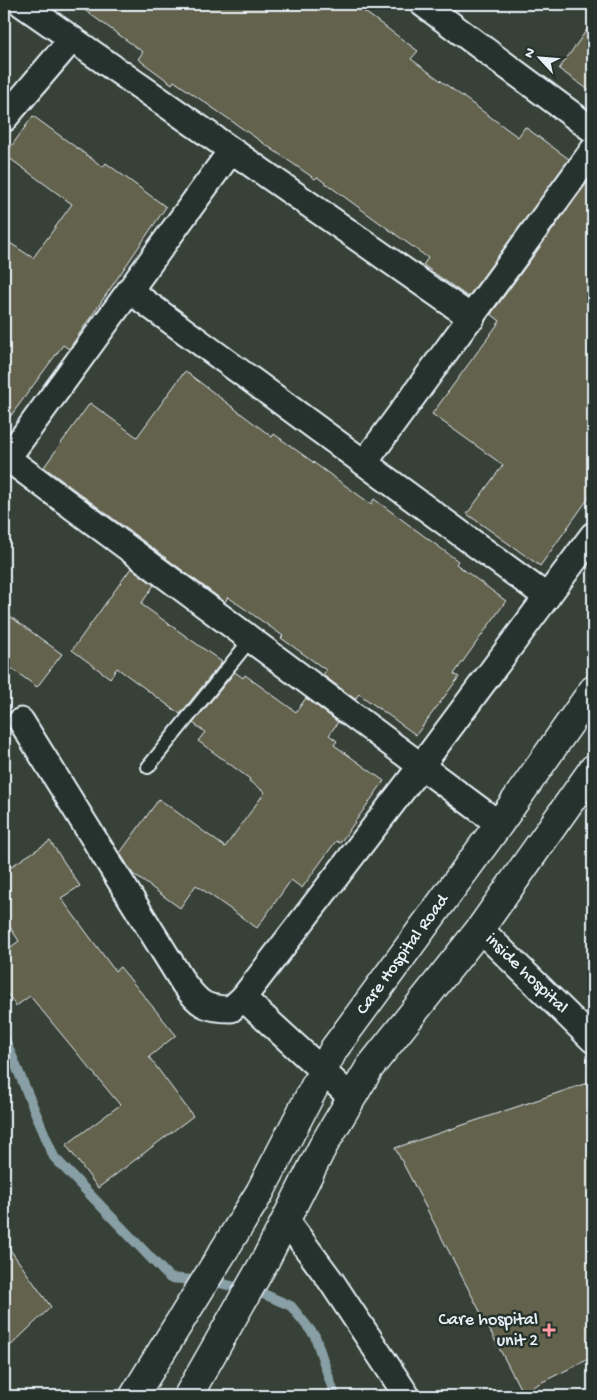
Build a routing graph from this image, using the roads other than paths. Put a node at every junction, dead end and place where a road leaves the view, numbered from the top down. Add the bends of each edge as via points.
1 (22, 4) edge
2 (422, 4) edge
3 (72, 39) junction
4 (4, 119) edge
5 (593, 130) edge
6 (593, 150) edge
7 (231, 151) junction
8 (130, 291) junction
9 (472, 318) junction
10 (6, 461) edge
11 (365, 462) junction
12 (593, 535) edge
13 (547, 597) junction
14 (250, 639) junction
15 (593, 690) edge
16 (21, 721) dead end
17 (421, 766) junction
18 (148, 767) dead end
19 (593, 770) edge
20 (500, 824) junction
21 (480, 929) junction
22 (243, 998) junction
23 (593, 1040) edge
24 (322, 1071) junction
25 (352, 1098) junction
26 (286, 1220) junction
27 (134, 1396) edge
28 (188, 1396) edge
29 (406, 1396) edge

1 - 3 street
2 - 5 street
3 - 4 street
3 - 7 street
6 - 9 street
7 - 8 street
7 - 9 street
8 - 10 street
8 - 11 street
9 - 11 street
10 - 14 street
11 - 13 street
12 - 13 street
13 - 17 street
14 - 17 street
14 - 18 lane
15 - 20 street, Care Hospital Road
16 - 22 street via 196,1000 212,1009 231,1009
17 - 20 street
17 - 22 street
19 - 21 street
20 - 24 street, Care Hospital Road via 334,1049
21 - 23 street, inside hospital
21 - 25 street via 370,1068
22 - 24 street
24 - 25 street
24 - 27 street, Care Hospital Road via 260,1192
25 - 26 street via 323,1146
26 - 28 street
26 - 29 street via 331,1281

